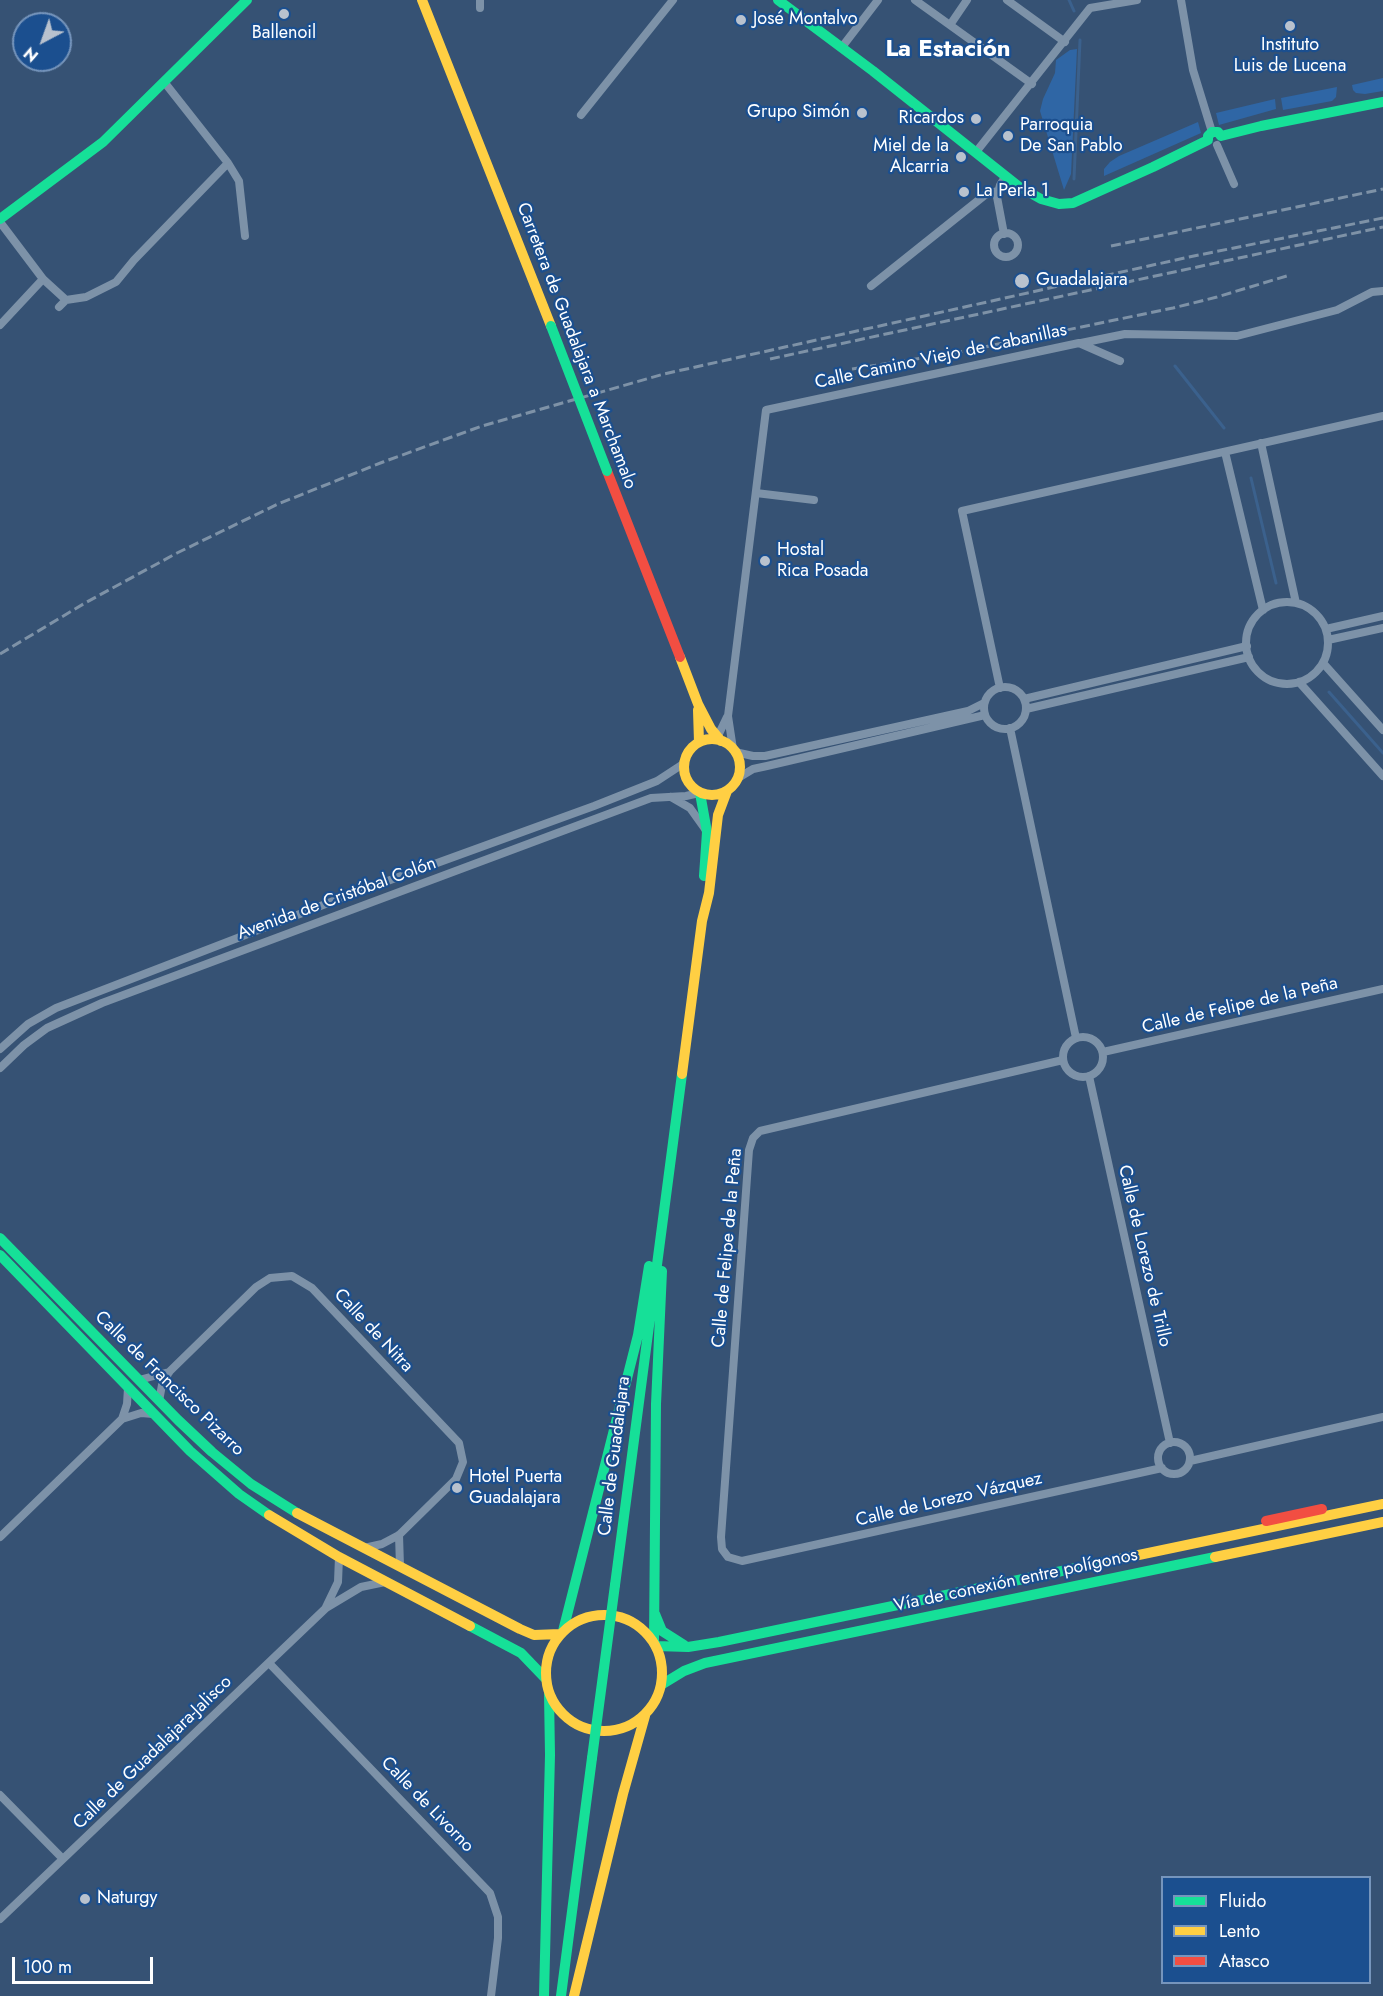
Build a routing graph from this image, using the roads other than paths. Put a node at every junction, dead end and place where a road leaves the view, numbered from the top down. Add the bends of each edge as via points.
1 (247, 0) edge
2 (256, 0) edge
3 (422, 0) edge
4 (673, 0) edge
5 (778, 0) edge
6 (878, 0) edge
7 (915, 0) edge
8 (967, 0) edge
9 (1007, 0) edge
10 (1137, 0) edge
11 (1181, 0) edge
12 (228, 20) junction
13 (950, 25) junction
14 (1065, 42) junction
15 (842, 47) junction
16 (165, 83) junction
17 (1032, 84) junction
18 (1383, 102) edge
19 (581, 115) dead end
20 (1214, 138) junction
21 (976, 152) junction
22 (228, 163) junction
23 (1005, 177) junction
24 (1234, 184) dead end
25 (998, 190) junction
26 (0, 221) edge
27 (1004, 234) dead end
28 (245, 236) dead end
29 (43, 279) junction
30 (871, 286) dead end
31 (1383, 291) edge
32 (66, 300) junction
33 (58, 307) dead end
34 (0, 325) edge
35 (1079, 343) junction
36 (1120, 361) dead end
37 (1383, 416) edge
38 (1261, 444) junction
39 (1225, 452) junction
40 (756, 493) junction
41 (814, 500) dead end
42 (1296, 603) junction
43 (1263, 610) junction
44 (1383, 616) edge
45 (1383, 628) edge
46 (1326, 629) junction
47 (1328, 640) junction
48 (1247, 646) junction
49 (1249, 657) junction
50 (1323, 663) junction
51 (1299, 682) junction
52 (1000, 688) junction
53 (1024, 699) junction
54 (984, 703) junction
55 (698, 704) junction
56 (1026, 709) junction
57 (985, 715) junction
58 (728, 716) junction
59 (1010, 728) junction
60 (1383, 730) edge
61 (718, 739) junction
62 (699, 742) junction
63 (734, 750) junction
64 (683, 764) junction
65 (1383, 776) edge
66 (738, 778) junction
67 (727, 791) junction
68 (699, 793) junction
69 (670, 796) junction
70 (707, 832) junction
71 (702, 921) junction
72 (1383, 989) edge
73 (1076, 1038) junction
74 (0, 1049) edge
75 (1103, 1052) junction
76 (1063, 1060) junction
77 (0, 1068) edge
78 (1089, 1077) junction
79 (675, 1119) junction
80 (663, 1209) junction
81 (0, 1238) edge
82 (0, 1255) edge
83 (169, 1372) junction
84 (139, 1380) junction
85 (128, 1388) junction
86 (159, 1401) junction
87 (153, 1414) junction
88 (1383, 1417) edge
89 (122, 1419) junction
90 (1170, 1443) junction
91 (1190, 1461) junction
92 (1162, 1468) junction
93 (1383, 1496) edge
94 (1383, 1504) edge
95 (1383, 1522) edge
96 (1383, 1530) edge
97 (399, 1535) junction
98 (0, 1537) edge
99 (364, 1548) junction
100 (339, 1557) junction
101 (1119, 1558) junction
102 (742, 1561) joint
103 (400, 1566) junction
104 (1118, 1577) junction
105 (386, 1582) junction
106 (326, 1608) junction
107 (655, 1614) junction
108 (562, 1633) junction
109 (655, 1644) junction
110 (688, 1647) junction
111 (268, 1663) junction
112 (546, 1678) junction
113 (661, 1685) junction
114 (549, 1694) junction
115 (645, 1716) junction
116 (0, 1796) edge
117 (63, 1859) junction
118 (0, 1919) edge
119 (491, 1996) edge
120 (544, 1996) edge
121 (561, 1996) edge
122 (574, 1996) edge

1 - 12 main road
2 - 12 main road
3 - 55 main road, Carretera de Guadalajara a Marchamalo, bridge
4 - 19 street
5 - 15 main road
6 - 15 street
7 - 13 street
8 - 13 street
9 - 14 street
10 - 14 street via 1090,8
11 - 20 street via 1193,70
12 - 16 main road
13 - 17 street
14 - 17 street
15 - 21 main road
16 - 22 street
16 - 26 main road via 94,150
17 - 21 street
18 - 20 main road
20 - 23 main road via 1073,204 1041,200
20 - 24 street
21 - 23 main road
22 - 28 street via 239,180
22 - 32 street via 116,282 86,297
23 - 25 street
25 - 27 street
25 - 30 street via 985,195
26 - 29 street
29 - 32 street
29 - 34 street
31 - 35 street via 1372,292 1337,310 1237,336 1125,334
32 - 33 street
35 - 36 street, Calle Camino Viejo de Cabanillas
35 - 40 street, Calle Camino Viejo de Cabanillas via 766,410
37 - 38 street
38 - 39 street
38 - 42 street
39 - 43 street
39 - 52 street via 962,511
40 - 41 street
40 - 58 street
42 - 43 street via 1275,604
42 - 46 street via 1314,612
43 - 48 street via 1249,629
44 - 46 street
45 - 47 street
46 - 47 street
47 - 50 street
48 - 49 street
48 - 53 street
49 - 51 street via 1252,665 1272,681
49 - 56 street
50 - 51 street via 1309,679
50 - 60 street
51 - 65 street
52 - 53 street via 1016,691
52 - 54 street via 990,693
53 - 56 street
54 - 57 street
54 - 63 street via 968,711 765,756
55 - 61 main road, Carretera de Guadalajara a Marchamalo
55 - 62 main road, Carretera de Guadalajara a Marchamalo
56 - 59 street via 1021,721
57 - 59 street via 992,725
57 - 66 street via 767,766
58 - 61 street
58 - 63 street
59 - 73 street
61 - 62 main road
61 - 63 main road
62 - 64 main road via 688,752
63 - 66 main road via 740,766
64 - 68 main road via 687,781
64 - 74 street, Avenida de Cristóbal Colón via 657,781 594,806 56,1008 28,1024
66 - 67 main road
67 - 68 main road via 713,796
67 - 71 main road, Calle de Guadalajara via 717,821
68 - 69 street, Avenida de Cristóbal Colón
68 - 70 main road, Calle de Guadalajara
69 - 70 street via 690,808
69 - 77 street, Avenida de Cristóbal Colón via 651,798 75,1014 39,1033
70 - 71 main road, Calle de Guadalajara
71 - 79 main road, Calle de Guadalajara
72 - 75 street, Calle de Felipe de la Peña
73 - 75 street via 1094,1039
73 - 76 street via 1065,1047
75 - 78 street via 1100,1069
76 - 78 street via 1075,1075
76 - 102 street, Calle de Felipe de la Peña via 760,1131 753,1138 749,1150 721,1537 722,1549 728,1557
78 - 90 street, Calle de Lorezo de Trillo
79 - 80 main road, Calle de Guadalajara
79 - 108 main road via 664,1156 638,1335
80 - 107 main road via 656,1382
80 - 121 main road, Calle de Guadalajara, bridge
81 - 84 main road, Calle de Francisco Pizarro
82 - 85 main road, Calle de Francisco Pizarro
83 - 84 street, Calle de Nitra
83 - 86 street, Calle de Nitra
83 - 97 street, Calle de Nitra via 270,1278 292,1276 312,1288 459,1443 463,1462 456,1479
84 - 86 main road, Calle de Francisco Pizarro
85 - 87 main road, Calle de Francisco Pizarro
85 - 89 street
86 - 99 main road, Calle de Francisco Pizarro via 212,1452 258,1488 301,1516
87 - 89 street
87 - 100 main road, Calle de Francisco Pizarro via 239,1494 271,1518
88 - 91 street
89 - 98 street
90 - 91 street via 1186,1448
90 - 92 street via 1160,1451
91 - 92 street via 1178,1473
92 - 102 street, Calle de Lorezo Vázquez
93 - 101 main road via 1283,1516
94 - 101 main road, Vía de conexión entre polígonos
95 - 104 main road, Vía de conexión entre polígonos
96 - 104 main road via 1186,1571
97 - 99 street, Calle de Nitra
97 - 103 street
99 - 103 main road, Calle de Francisco Pizarro
100 - 105 main road, Calle de Francisco Pizarro
100 - 106 street, Calle de Guadalajara-Jalisco via 338,1582
101 - 110 main road, Vía de conexión entre polígonos
103 - 108 main road, Calle de Francisco Pizarro via 528,1633
104 - 113 main road, Vía de conexión entre polígonos via 705,1663
105 - 106 street, Calle de Guadalajara-Jalisco via 361,1587
105 - 112 main road, Calle de Francisco Pizarro via 513,1648
106 - 111 street, Calle de Guadalajara-Jalisco
107 - 109 main road
107 - 110 main road via 662,1631
108 - 109 main road via 585,1618 610,1615 641,1629
108 - 112 main road via 550,1651
109 - 110 main road, Vía de conexión entre polígonos
109 - 113 main road via 662,1665
111 - 117 street, Calle de Guadalajara-Jalisco
111 - 119 street, Calle de Livorno via 490,1893 498,1917
112 - 114 main road
113 - 115 main road
114 - 115 main road via 572,1723 590,1730 626,1728
114 - 120 main road
115 - 122 main road
116 - 117 street
117 - 118 street, Calle de Guadalajara-Jalisco

